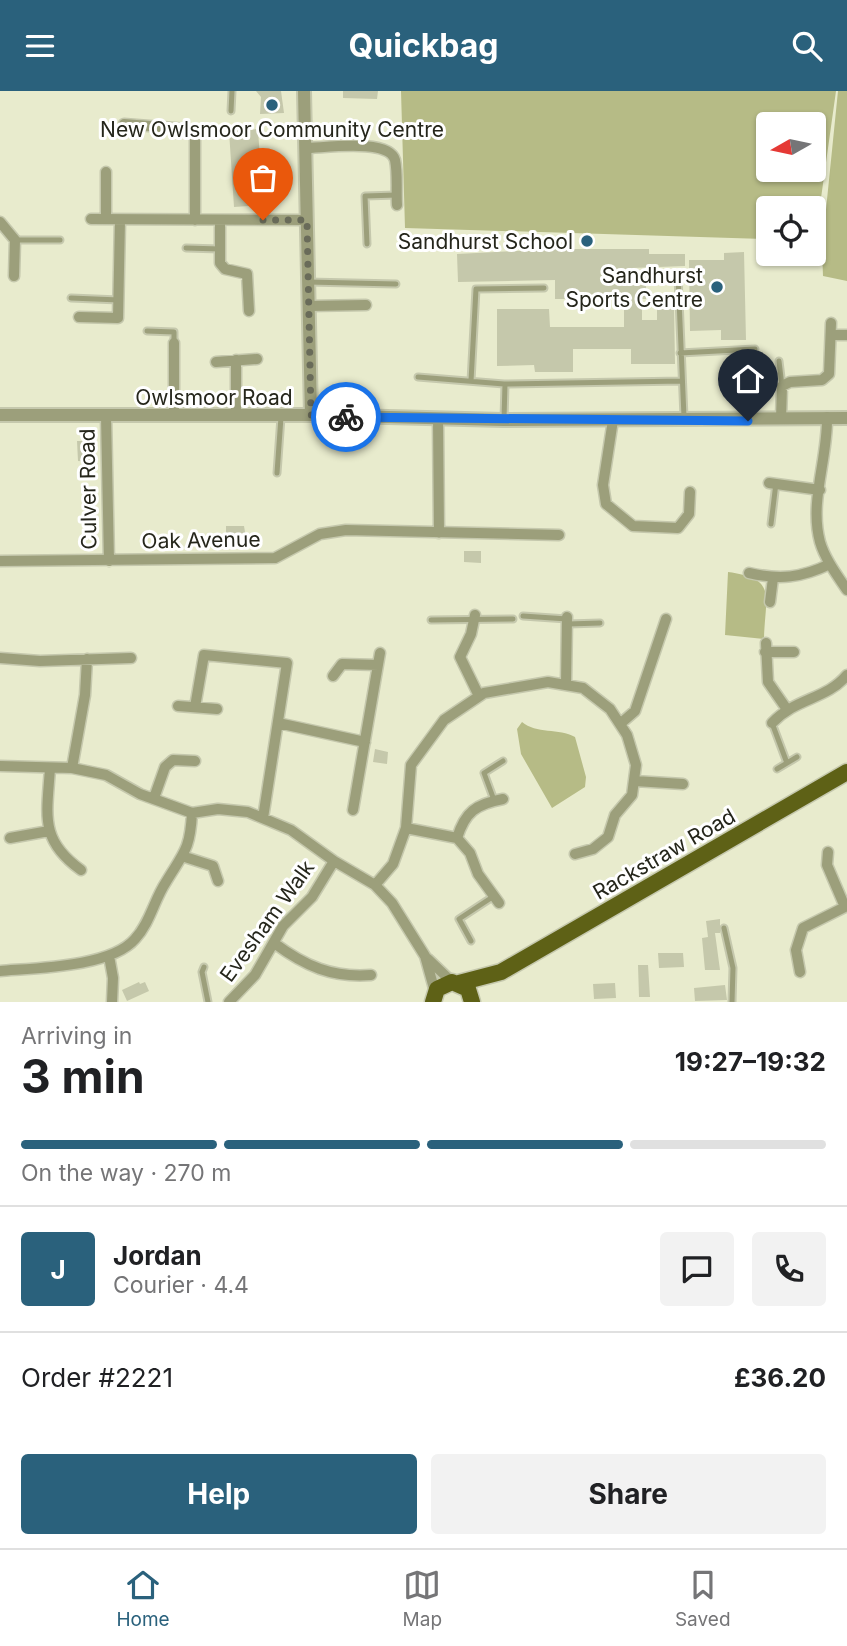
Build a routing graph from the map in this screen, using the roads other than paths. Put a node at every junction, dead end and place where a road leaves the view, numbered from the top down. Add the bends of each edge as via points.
1 (232, 91) edge
2 (304, 91) edge
3 (231, 111) dead end
4 (124, 124) dead end
5 (305, 149) junction
6 (106, 172) dead end
7 (397, 200) joint
8 (91, 219) dead end
9 (106, 219) junction
10 (120, 220) junction
11 (195, 220) junction
12 (220, 220) junction
13 (307, 220) junction
14 (0, 222) edge
15 (15, 240) junction
16 (60, 240) dead end
17 (367, 244) dead end
18 (186, 249) dead end
19 (220, 249) junction
20 (14, 276) dead end
21 (678, 276) dead end
22 (308, 282) junction
23 (396, 284) dead end
24 (544, 288) dead end
25 (71, 298) dead end
26 (119, 299) junction
27 (366, 305) dead end
28 (309, 306) junction
29 (248, 311) dead end
30 (79, 317) dead end
31 (831, 323) dead end
32 (147, 331) dead end
33 (831, 335) junction
34 (847, 335) edge
35 (174, 343) joint
36 (755, 349) dead end
37 (680, 352) junction
38 (257, 359) dead end
39 (236, 361) junction
40 (779, 361) dead end
41 (216, 362) dead end
42 (418, 377) dead end
43 (471, 381) junction
44 (682, 381) junction
45 (505, 384) junction
46 (782, 386) junction
47 (0, 415) edge
48 (311, 415) junction
49 (106, 416) junction
50 (174, 416) junction
51 (236, 417) junction
52 (281, 417) junction
53 (827, 417) junction
54 (438, 418) junction
55 (847, 418) edge
56 (613, 419) junction
57 (781, 419) junction
58 (503, 420) junction
59 (684, 421) junction
60 (277, 473) dead end
61 (773, 483) joint
62 (820, 490) junction
63 (690, 492) dead end
64 (771, 524) dead end
65 (439, 533) junction
66 (559, 535) dead end
67 (0, 561) edge
68 (108, 561) junction
69 (830, 564) junction
70 (749, 573) dead end
71 (773, 578) junction
72 (847, 590) edge
73 (770, 602) dead end
74 (523, 616) dead end
75 (474, 617) junction
76 (431, 619) dead end
77 (513, 619) dead end
78 (666, 619) dead end
79 (567, 620) junction
80 (600, 623) dead end
81 (794, 652) dead end
82 (380, 653) dead end
83 (131, 658) dead end
84 (0, 659) edge
85 (87, 659) junction
86 (378, 665) junction
87 (847, 675) edge
88 (333, 676) dead end
89 (566, 684) junction
90 (479, 696) junction
91 (178, 706) dead end
92 (195, 707) junction
93 (786, 708) junction
94 (217, 709) dead end
95 (278, 723) junction
96 (772, 723) joint
97 (620, 724) junction
98 (365, 742) junction
99 (797, 757) dead end
100 (195, 761) dead end
101 (503, 761) dead end
102 (787, 763) junction
103 (0, 766) edge
104 (50, 768) junction
105 (72, 768) junction
106 (777, 769) dead end
107 (847, 772) edge
108 (635, 781) junction
109 (683, 784) dead end
110 (154, 798) junction
111 (499, 800) joint
112 (353, 810) dead end
113 (192, 813) junction
114 (263, 818) junction
115 (406, 828) junction
116 (49, 831) junction
117 (10, 838) dead end
118 (457, 838) junction
119 (828, 852) dead end
120 (575, 854) dead end
121 (185, 857) junction
122 (334, 861) junction
123 (80, 870) dead end
124 (218, 881) dead end
125 (375, 885) junction
126 (497, 900) joint
127 (846, 906) edge
128 (724, 928) dead end
129 (471, 941) dead end
130 (274, 943) junction
131 (109, 956) junction
132 (425, 956) junction
133 (204, 967) dead end
134 (0, 971) edge
135 (501, 972) junction
136 (800, 972) dead end
137 (371, 975) dead end
138 (456, 982) junction
139 (433, 998) edge
140 (111, 1002) edge
141 (208, 1002) edge
142 (229, 1002) edge
143 (472, 1002) edge
144 (732, 1002) edge

1 - 3 lane
2 - 5 street
4 - 11 street via 187,129 195,136
5 - 7 street via 377,146 390,152 395,159
5 - 13 street
6 - 9 street
7 - 17 lane via 365,196
8 - 9 street
9 - 10 street
10 - 11 street
10 - 26 street
11 - 12 street
12 - 13 street
12 - 19 street
13 - 22 street
14 - 15 street
15 - 16 lane
15 - 20 street
18 - 19 lane
19 - 29 street via 225,269 247,274
21 - 37 lane
22 - 23 lane
22 - 28 street
24 - 43 lane via 476,289
25 - 26 lane
26 - 30 street via 118,318
27 - 28 street
28 - 48 street
31 - 33 street
32 - 35 lane via 174,332
33 - 34 street
33 - 46 street via 826,378
35 - 50 street
36 - 37 lane
37 - 44 lane
38 - 39 street
39 - 41 street
39 - 51 street
40 - 46 lane
42 - 43 lane
43 - 45 lane
44 - 45 lane
44 - 59 lane
45 - 58 lane
46 - 57 street
47 - 49 street, Owlsmoor Road
48 - 52 street, Owlsmoor Road
48 - 54 street, Owlsmoor Road
49 - 50 street, Owlsmoor Road
49 - 68 street, Culver Road
50 - 51 street, Owlsmoor Road
51 - 52 street, Owlsmoor Road
52 - 60 lane
53 - 55 street, Owlsmoor Road
53 - 57 street, Owlsmoor Road
53 - 62 street
54 - 58 street, Owlsmoor Road
54 - 65 street
56 - 58 street, Owlsmoor Road
56 - 59 street, Owlsmoor Road
56 - 63 street via 603,485 606,504 633,526 678,528 689,514
57 - 59 street, Owlsmoor Road
61 - 62 street
61 - 64 lane
62 - 69 street via 820,542
65 - 66 street, Oak Avenue
65 - 68 street, Oak Avenue via 346,530 320,534 275,558
67 - 68 street, Oak Avenue
69 - 71 street via 806,576
69 - 72 street
70 - 71 street
71 - 73 street
74 - 79 lane
75 - 76 lane
75 - 77 lane
75 - 90 street via 460,657
78 - 97 street via 635,711
79 - 80 lane
79 - 89 street
81 - 93 street via 765,648 768,682
82 - 86 street
83 - 85 street
84 - 85 street
85 - 105 street
86 - 88 street via 342,664
86 - 98 street
87 - 93 street via 837,687
89 - 90 street via 548,682
89 - 97 street via 583,688 610,709
90 - 115 street via 444,720 411,765
91 - 92 street
92 - 94 street
92 - 95 street via 204,655 287,663
93 - 96 street
95 - 98 street
95 - 114 street
96 - 102 lane
97 - 108 street via 636,765
98 - 112 street
99 - 102 lane
100 - 110 street via 173,760 165,767
101 - 111 lane via 484,773
102 - 106 lane
103 - 104 street
104 - 105 street
104 - 116 street
105 - 110 street via 106,775
107 - 135 main road, Rackstraw Road
108 - 109 street
108 - 120 street via 608,837 593,849
110 - 113 street
111 - 118 street via 471,809
113 - 114 street via 231,810
113 - 121 street
114 - 122 street via 291,830
115 - 118 street
115 - 125 street via 393,864
116 - 117 street
116 - 123 street via 62,856
118 - 126 street
119 - 127 street via 828,865
121 - 124 street via 213,866
121 - 131 street via 165,882 136,938
122 - 125 street
122 - 130 street, Evesham Walk via 312,897 283,926
125 - 132 street
126 - 129 lane via 459,919
127 - 136 street via 803,928 796,950
128 - 144 lane via 733,968
130 - 137 street via 314,968 333,974
130 - 142 street, Evesham Walk via 255,975
131 - 134 street
131 - 140 street
132 - 138 street
132 - 139 street
133 - 141 lane
135 - 138 main road, Rackstraw Road
135 - 143 main road, Rackstraw Road
138 - 139 main road, Rackstraw Road via 442,985
138 - 143 main road via 470,992

